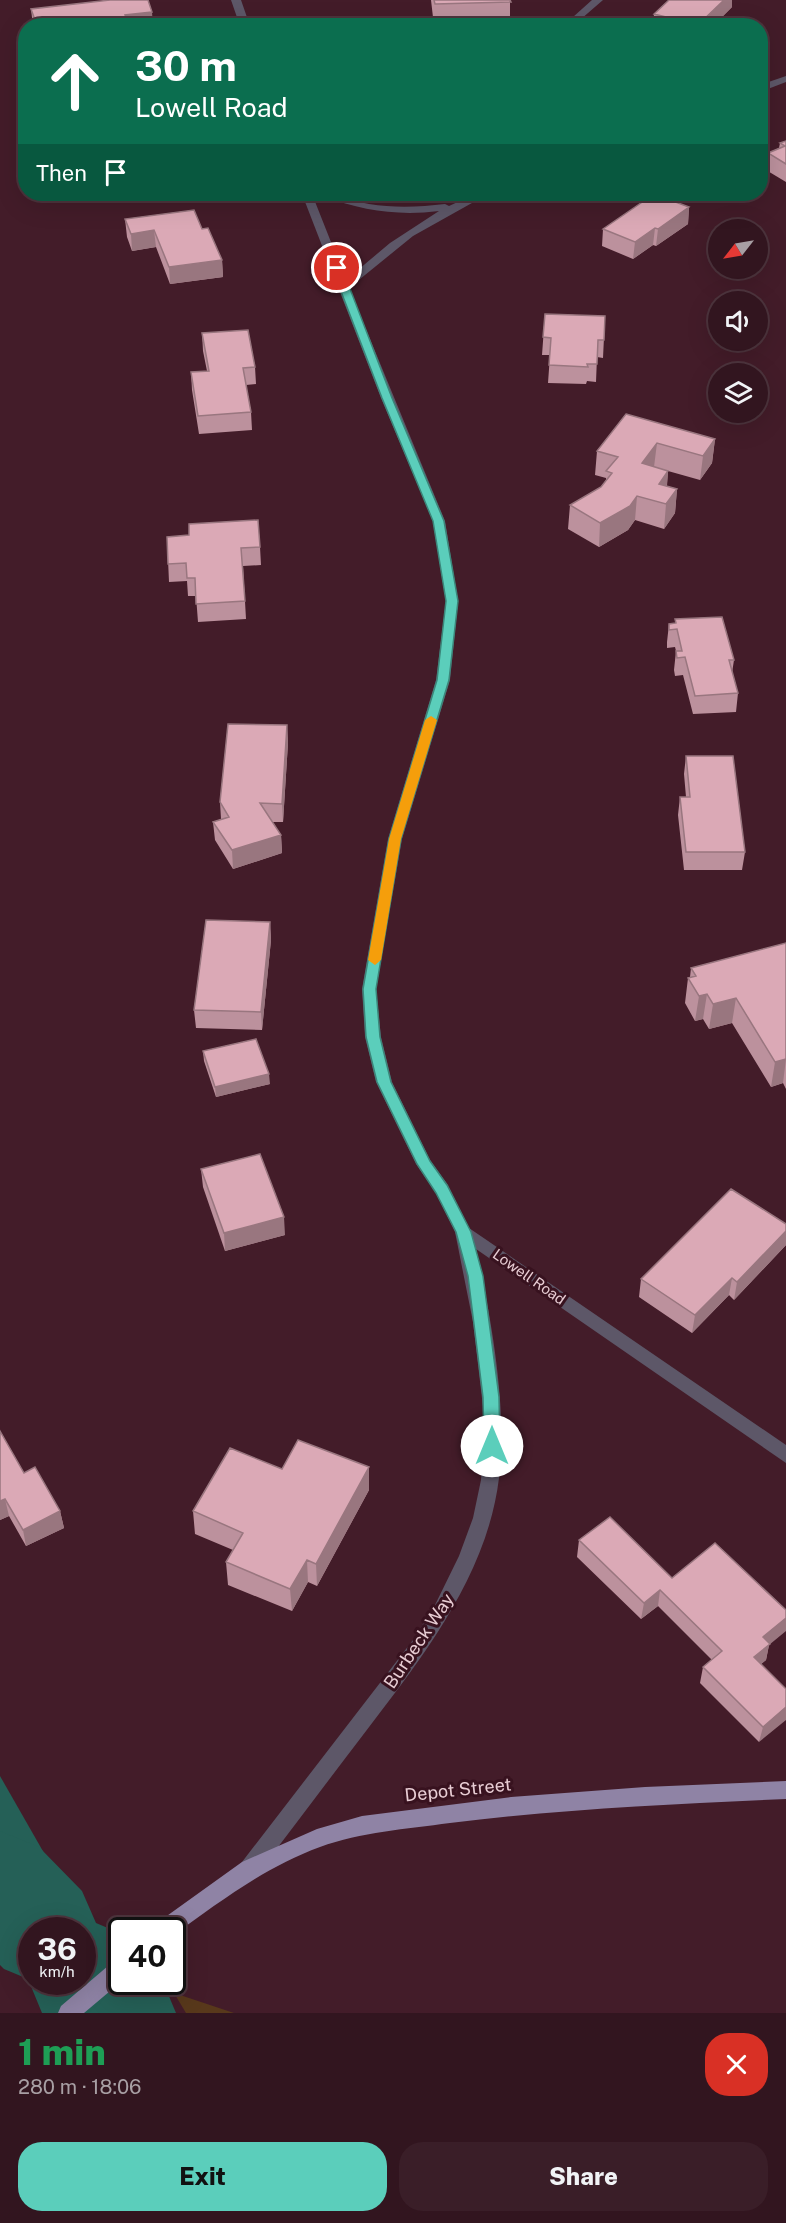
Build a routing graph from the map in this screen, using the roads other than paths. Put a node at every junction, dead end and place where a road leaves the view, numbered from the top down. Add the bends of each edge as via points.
1 (236, 0) edge
2 (598, 0) edge
3 (242, 18) edge
4 (577, 18) edge
5 (786, 79) edge
6 (768, 86) edge
7 (310, 201) edge
8 (348, 201) edge
9 (466, 201) edge
10 (454, 206) junction
11 (344, 287) junction
12 (463, 1232) junction
13 (786, 1455) edge
14 (786, 1790) edge
15 (249, 1869) junction
16 (183, 1917) edge
17 (108, 1979) edge
18 (68, 2013) edge

1 - 3 street
2 - 4 street
5 - 6 street
7 - 11 street, Lowell Road
8 - 10 street via 407,211
9 - 10 street
10 - 11 street via 393,243
11 - 12 street, Lowell Road via 439,521 452,601 443,680 395,839 369,989 373,1037 384,1082
12 - 13 street, Lowell Road
12 - 15 street, Burbeck Way via 475,1276 491,1397 491,1462 478,1529 456,1587 420,1646
14 - 15 main road, Depot Street via 511,1806 362,1825 317,1838
15 - 16 main road, Depot Street
17 - 18 main road

